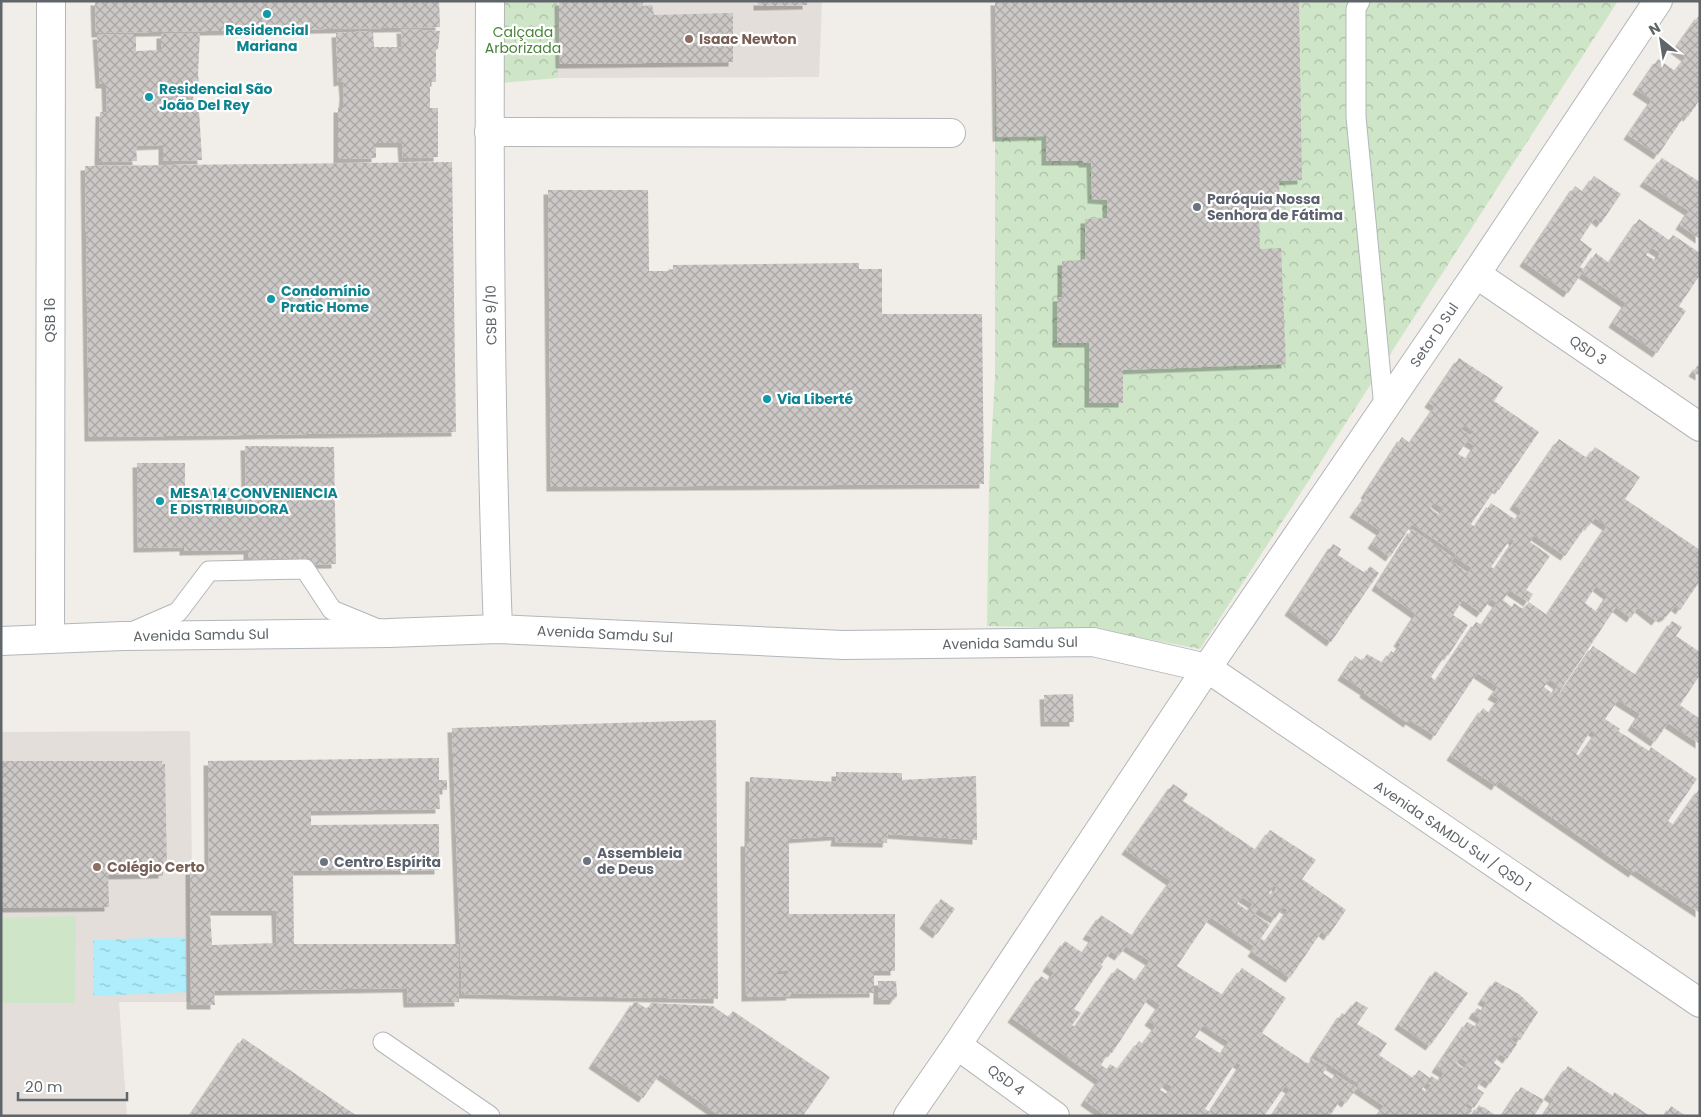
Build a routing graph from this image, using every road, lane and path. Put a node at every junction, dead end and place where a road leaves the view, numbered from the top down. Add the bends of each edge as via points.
1 (51, 1) edge
2 (490, 1) edge
3 (1360, 1) edge
4 (1658, 1) edge
5 (488, 132) junction
6 (951, 133) dead end
7 (1476, 274) junction
8 (1384, 408) junction
9 (1700, 427) edge
10 (498, 629) junction
11 (389, 633) junction
12 (123, 636) junction
13 (50, 639) junction
14 (1, 641) edge
15 (1207, 668) junction
16 (1700, 1003) edge
17 (383, 1042) dead end
18 (957, 1045) junction
19 (490, 1116) edge
20 (908, 1116) edge
21 (1055, 1116) edge

1 - 13 street, QSB 16
2 - 5 street, CSB 9/10
3 - 8 lane via 1356,9 1356,117
4 - 7 street, Setor D Sul
5 - 6 street
5 - 10 street, CSB 9/10
7 - 8 street, Setor D Sul
7 - 9 street, QSD 3
8 - 15 street, Setor D Sul
10 - 11 street, Avenida Samdu Sul
10 - 15 street, Avenida Samdu Sul via 843,645 1092,642
11 - 12 street, Avenida Samdu Sul
11 - 12 lane via 332,610 305,568 209,571 178,612
12 - 13 street, Avenida Samdu Sul
13 - 14 street, Avenida Samdu Sul
15 - 16 street, Avenida SAMDU Sul / QSD 1
15 - 18 street, Setor D Sul
17 - 19 lane
18 - 20 street, Setor D Sul
18 - 21 street, QSD 4

